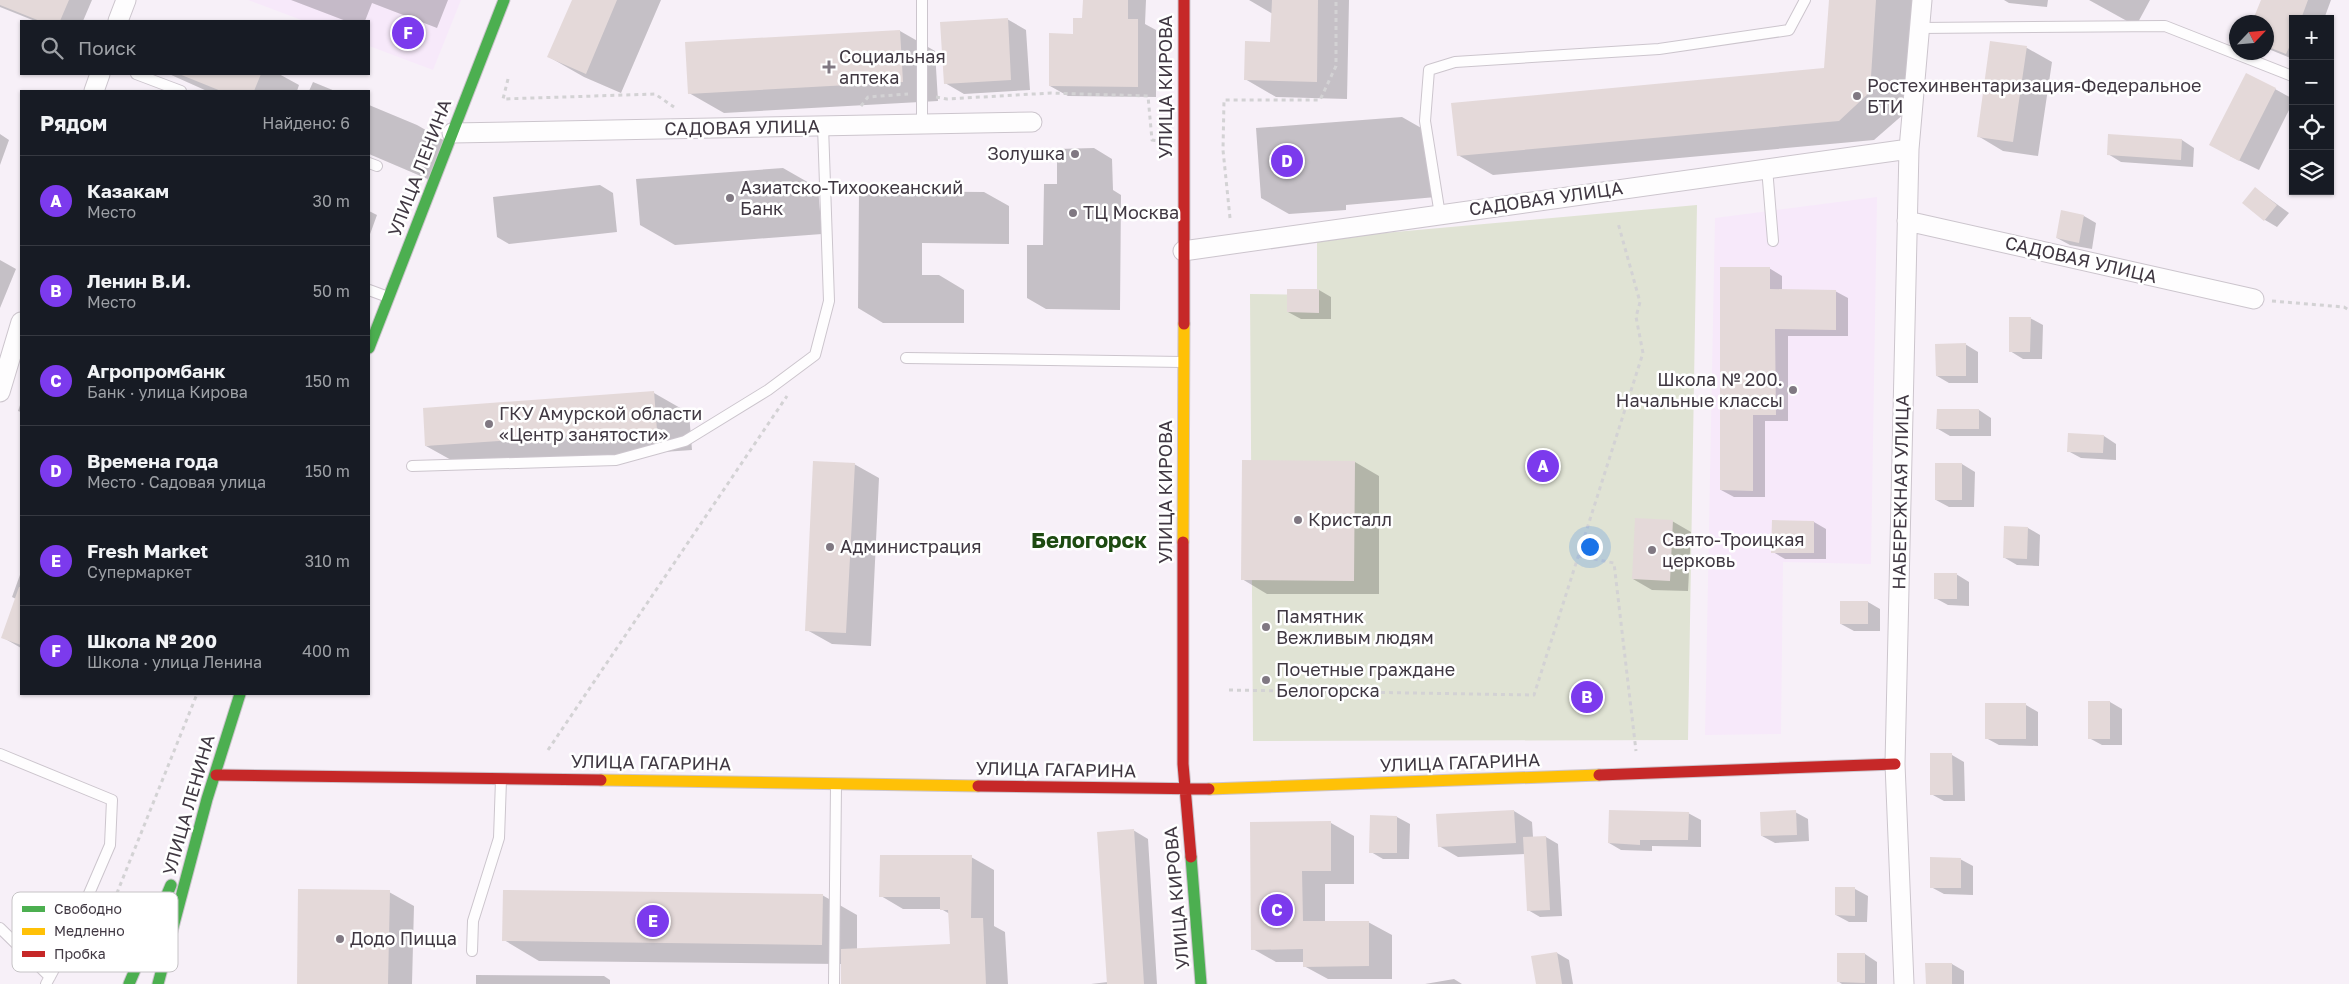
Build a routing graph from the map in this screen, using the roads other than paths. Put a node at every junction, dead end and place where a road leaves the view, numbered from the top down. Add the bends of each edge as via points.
1 (126, 0) edge
2 (504, 0) edge
3 (922, 0) edge
4 (1184, 0) edge
5 (1805, 0) edge
6 (1922, 0) edge
7 (118, 20) edge
8 (1920, 28) junction
9 (100, 75) edge
10 (139, 75) edge
11 (2289, 75) edge
12 (94, 90) edge
13 (178, 90) edge
14 (1032, 122) dead end
15 (922, 124) junction
16 (823, 126) junction
17 (452, 134) junction
18 (1909, 148) junction
19 (1768, 168) junction
20 (1440, 214) junction
21 (1907, 221) junction
22 (1772, 241) dead end
23 (1183, 251) junction
24 (370, 290) edge
25 (388, 297) junction
26 (2254, 299) road end
27 (20, 325) edge
28 (370, 345) edge
29 (906, 358) dead end
30 (1183, 362) junction
31 (0, 392) edge
32 (412, 466) dead end
33 (240, 695) edge
34 (0, 754) edge
35 (1895, 764) junction
36 (216, 775) junction
37 (501, 779) junction
38 (836, 784) junction
39 (1185, 790) junction
40 (207, 799) junction
41 (90, 892) edge
42 (168, 892) edge
43 (178, 908) edge
44 (0, 928) edge
45 (12, 941) edge
46 (472, 951) dead end
47 (134, 972) edge
48 (129, 984) edge
49 (834, 984) edge
50 (1201, 984) edge
51 (1904, 984) edge

1 - 7 street
2 - 17 street, УЛИЦА ЛЕНИНА
3 - 15 lane
4 - 23 street, УЛИЦА КИРОВА
5 - 20 lane via 1789,30 1659,49 1455,62 1429,70 1425,122
6 - 8 street, НАБЕРЕЖНАЯ УЛИЦА
8 - 11 lane via 2164,26
8 - 18 street, НАБЕРЕЖНАЯ УЛИЦА
9 - 12 street
10 - 13 lane
14 - 15 street, САДОВАЯ УЛИЦА
15 - 16 street, САДОВАЯ УЛИЦА
16 - 17 street, САДОВАЯ УЛИЦА
16 - 32 lane via 829,301 815,355 768,390 685,441 616,460
17 - 25 street, УЛИЦА ЛЕНИНА
18 - 19 street, САДОВАЯ УЛИЦА
18 - 21 street, НАБЕРЕЖНАЯ УЛИЦА
19 - 20 street, САДОВАЯ УЛИЦА
19 - 22 lane
20 - 23 street, САДОВАЯ УЛИЦА
21 - 26 street, САДОВАЯ УЛИЦА
21 - 35 street, НАБЕРЕЖНАЯ УЛИЦА
23 - 30 street, УЛИЦА КИРОВА
24 - 25 lane
25 - 28 street, УЛИЦА ЛЕНИНА
27 - 31 street
29 - 30 lane
30 - 39 street, УЛИЦА КИРОВА
33 - 36 street, УЛИЦА ЛЕНИНА
34 - 41 lane via 112,800 110,845
35 - 39 street, УЛИЦА ГАГАРИНА
35 - 51 street, НАБЕРЕЖНАЯ УЛИЦА
36 - 37 street, УЛИЦА ГАГАРИНА
36 - 40 street, УЛИЦА ЛЕНИНА
37 - 38 street, УЛИЦА ГАГАРИНА
37 - 46 lane via 498,838 473,921
38 - 39 street, УЛИЦА ГАГАРИНА
38 - 49 lane
39 - 50 street, УЛИЦА КИРОВА
40 - 42 street
40 - 43 street, УЛИЦА ЛЕНИНА
44 - 45 lane
47 - 48 street

